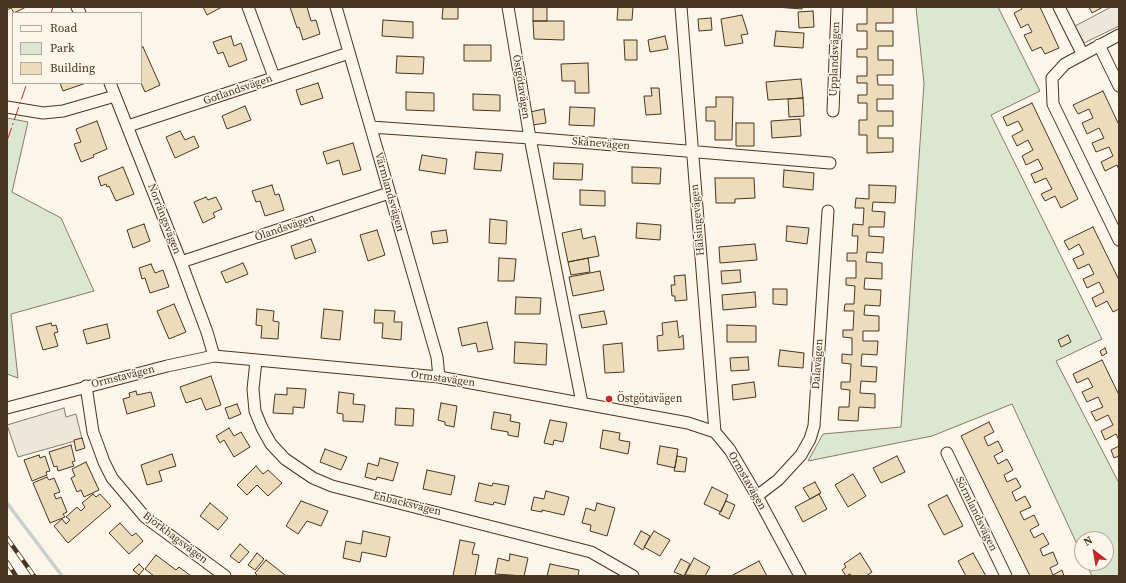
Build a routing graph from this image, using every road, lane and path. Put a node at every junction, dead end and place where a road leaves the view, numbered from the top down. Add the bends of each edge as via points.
1 (248, 7) edge
2 (336, 7) edge
3 (508, 7) edge
4 (681, 7) edge
5 (837, 7) edge
6 (1059, 7) edge
7 (1119, 35) edge
8 (1099, 45) junction
9 (349, 53) junction
10 (1082, 54) junction
11 (274, 77) junction
12 (110, 84) edge
13 (1119, 86) edge
14 (116, 96) junction
15 (7, 107) edge
16 (833, 111) dead end
17 (128, 126) junction
18 (371, 127) junction
19 (530, 138) junction
20 (692, 152) junction
21 (830, 163) dead end
22 (389, 193) junction
23 (828, 211) dead end
24 (1119, 240) edge
25 (181, 262) junction
26 (214, 356) junction
27 (256, 361) junction
28 (439, 377) junction
29 (86, 386) junction
30 (582, 403) junction
31 (7, 408) edge
32 (715, 432) junction
33 (946, 453) dead end
34 (757, 496) junction
35 (226, 576) edge
36 (633, 576) edge
37 (800, 576) edge
38 (1006, 576) edge

1 - 11 street
2 - 9 street, Värmlandsvägen
3 - 19 street, Östgötavägen
4 - 20 street, Hälsingevägen
5 - 16 street, Upplandsvägen
6 - 10 street
7 - 8 street
8 - 10 street
8 - 13 street
9 - 11 street, Gotlandsvägen
9 - 18 street, Värmlandsvägen
10 - 24 street via 1065,64 1052,78 1053,104
11 - 17 street, Gotlandsvägen
12 - 14 street, Norrängsvägen
14 - 15 street via 63,111 43,113
14 - 17 street, Norrängsvägen
17 - 25 street, Norrängsvägen
18 - 19 street, Skånevägen
18 - 22 street, Värmlandsvägen
19 - 20 street, Skånevägen
19 - 30 street, Östgötavägen
20 - 21 street, Skånevägen
20 - 32 street, Hälsingevägen
22 - 25 street, Ölandsvägen
22 - 28 street, Värmlandsvägen via 436,357
23 - 34 street, Dalavägen via 814,426 801,455 778,480
25 - 26 street, Norrängsvägen
26 - 27 street, Ormstavägen
26 - 29 street, Ormstavägen
27 - 28 street, Ormstavägen
27 - 36 street, Enbacksvägen via 253,389 256,412 262,428 271,444 285,459 313,478 332,486 591,552
28 - 30 street, Ormstavägen
29 - 31 street, Ormstavägen
29 - 35 street, Björkhagsvägen via 93,432 112,478 145,516
30 - 32 street, Ormstavägen via 688,422
32 - 34 street, Ormstavägen via 730,450
33 - 38 street, Sörmlandsvägen
34 - 37 street, Ormstavägen

